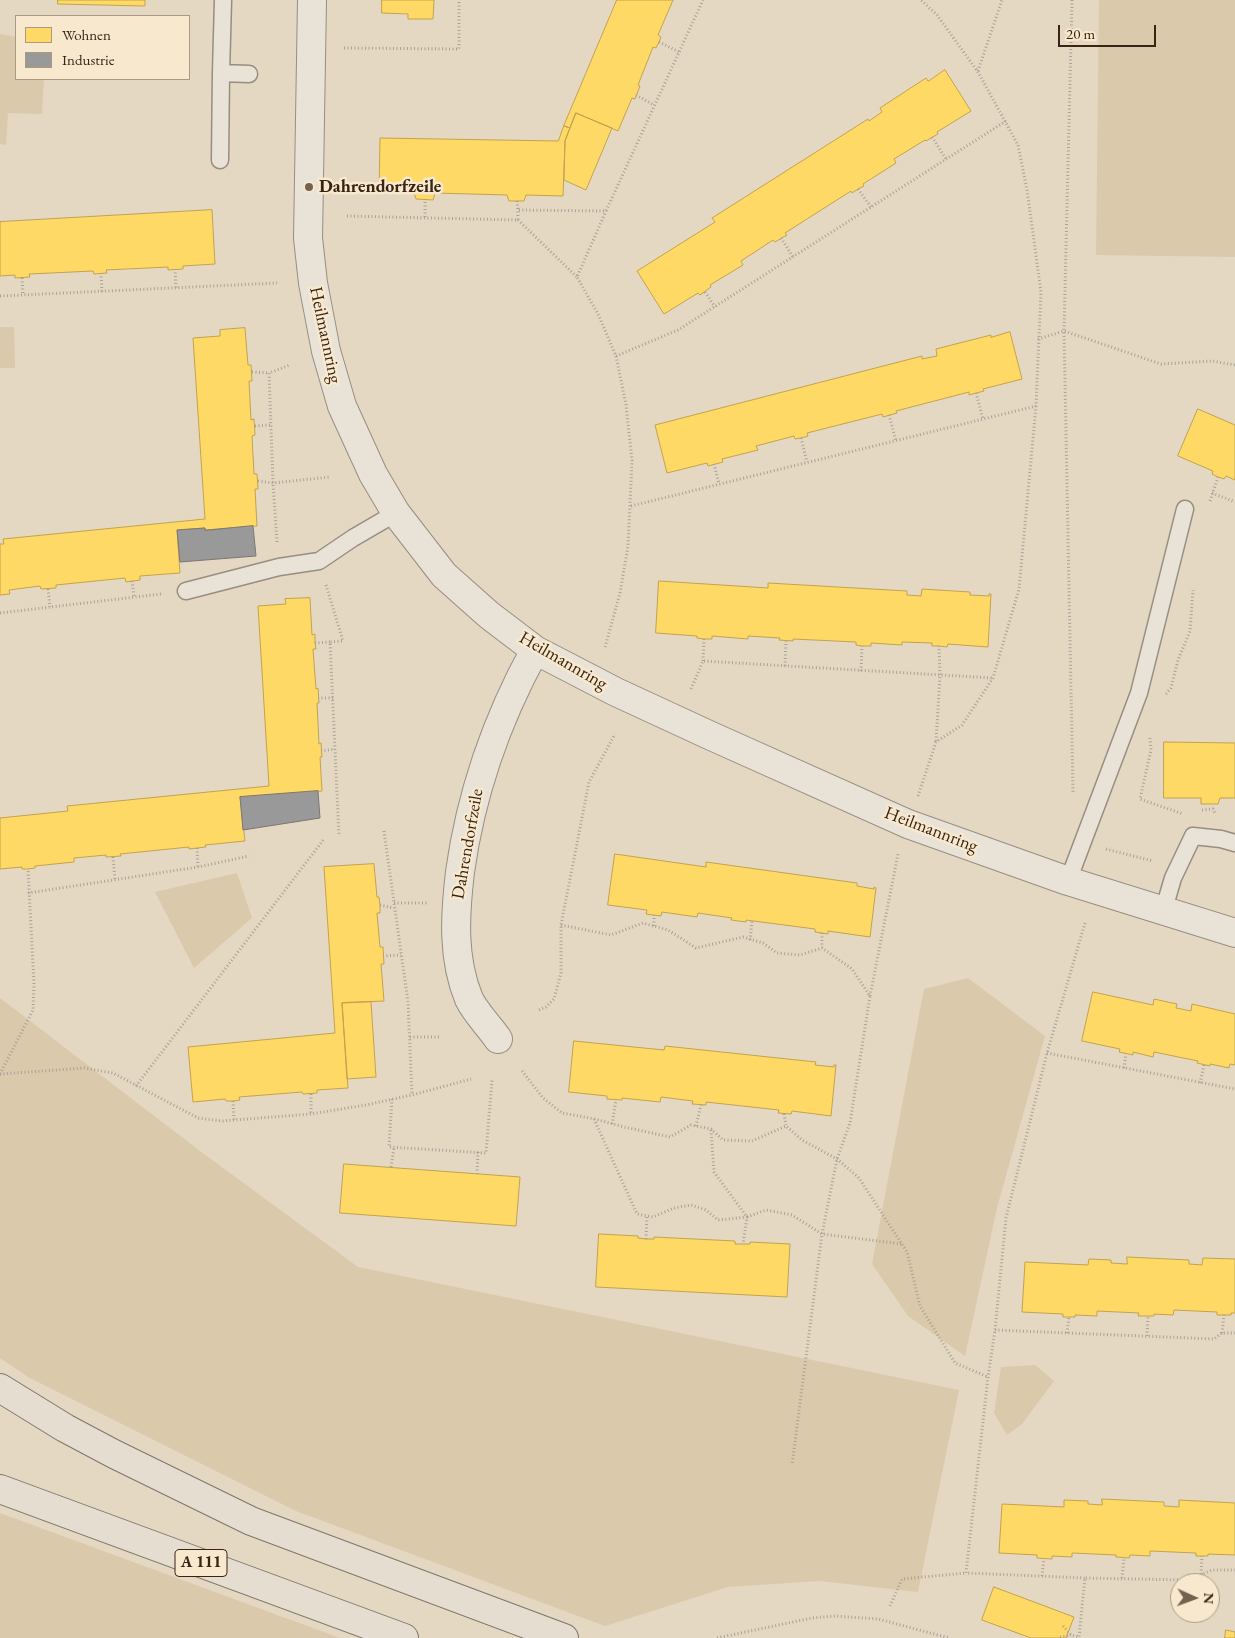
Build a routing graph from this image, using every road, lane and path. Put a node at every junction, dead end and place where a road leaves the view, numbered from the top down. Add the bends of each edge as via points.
1 (223, 0) edge
2 (312, 0) edge
3 (459, 0) edge
4 (703, 0) edge
5 (921, 0) edge
6 (1002, 0) edge
7 (1072, 0) edge
8 (659, 42) dead end
9 (344, 48) dead end
10 (678, 52) junction
11 (978, 72) junction
12 (221, 73) junction
13 (249, 74) dead end
14 (636, 95) dead end
15 (654, 105) junction
16 (1006, 121) junction
17 (932, 137) dead end
18 (946, 159) junction
19 (220, 160) dead end
20 (858, 190) dead end
21 (425, 199) dead end
22 (517, 201) dead end
23 (871, 208) junction
24 (518, 210) junction
25 (606, 211) junction
26 (347, 216) dead end
27 (425, 216) junction
28 (518, 220) junction
29 (781, 238) dead end
30 (793, 257) junction
31 (175, 269) dead end
32 (101, 273) dead end
33 (577, 277) junction
34 (22, 278) dead end
35 (277, 283) dead end
36 (176, 288) junction
37 (102, 292) junction
38 (705, 292) dead end
39 (23, 295) junction
40 (0, 296) edge
41 (715, 306) junction
42 (1064, 331) junction
43 (1038, 339) junction
44 (616, 356) junction
45 (290, 365) dead end
46 (1235, 365) edge
47 (252, 372) dead end
48 (269, 373) junction
49 (976, 393) dead end
50 (1036, 406) junction
51 (889, 415) dead end
52 (983, 419) junction
53 (271, 425) junction
54 (255, 426) dead end
55 (801, 438) dead end
56 (896, 441) junction
57 (807, 462) junction
58 (714, 464) dead end
59 (330, 477) dead end
60 (1218, 477) dead end
61 (258, 481) dead end
62 (273, 483) junction
63 (719, 484) junction
64 (1212, 493) junction
65 (1235, 502) edge
66 (631, 506) junction
67 (1209, 506) dead end
68 (1185, 509) dead end
69 (396, 513) junction
70 (319, 561) junction
71 (279, 567) junction
72 (132, 581) dead end
73 (1193, 586) dead end
74 (48, 589) dead end
75 (186, 591) joint
76 (134, 597) junction
77 (50, 607) junction
78 (0, 613) edge
79 (704, 639) dead end
80 (786, 641) dead end
81 (330, 642) junction
82 (315, 643) dead end
83 (862, 646) dead end
84 (939, 646) dead end
85 (605, 647) dead end
86 (536, 650) junction
87 (702, 661) junction
88 (785, 666) junction
89 (861, 671) junction
90 (940, 676) junction
91 (993, 678) junction
92 (691, 689) dead end
93 (318, 698) dead end
94 (332, 698) junction
95 (1160, 701) dead end
96 (1150, 732) dead end
97 (615, 734) dead end
98 (936, 742) junction
99 (335, 749) junction
100 (321, 752) dead end
101 (1073, 801) dead end
102 (1208, 804) dead end
103 (1206, 809) dead end
104 (1189, 816) dead end
105 (908, 824) junction
106 (384, 831) dead end
107 (339, 836) dead end
108 (324, 839) dead end
109 (1235, 843) edge
110 (1082, 844) junction
111 (198, 848) dead end
112 (249, 856) dead end
113 (113, 857) dead end
114 (896, 859) dead end
115 (1158, 862) dead end
116 (198, 867) junction
117 (28, 869) dead end
118 (114, 880) junction
119 (1068, 881) junction
120 (28, 893) junction
121 (394, 903) junction
122 (433, 903) dead end
123 (380, 905) dead end
124 (394, 908) junction
125 (1164, 912) junction
126 (654, 915) dead end
127 (752, 920) dead end
128 (1085, 923) dead end
129 (561, 925) junction
130 (654, 926) junction
131 (822, 933) dead end
132 (1235, 933) edge
133 (750, 940) junction
134 (822, 948) junction
135 (401, 955) junction
136 (383, 956) dead end
137 (870, 996) junction
138 (539, 1010) dead end
139 (410, 1037) junction
140 (441, 1037) dead end
141 (498, 1039) dead end
142 (1047, 1052) junction
143 (1126, 1054) dead end
144 (1204, 1065) dead end
145 (1124, 1068) junction
146 (522, 1071) dead end
147 (0, 1074) edge
148 (471, 1079) dead end
149 (492, 1080) dead end
150 (1200, 1082) junction
151 (136, 1086) junction
152 (1235, 1090) edge
153 (310, 1094) dead end
154 (412, 1095) junction
155 (392, 1099) junction
156 (616, 1100) dead end
157 (233, 1101) dead end
158 (701, 1105) dead end
159 (311, 1114) junction
160 (784, 1114) dead end
161 (594, 1119) junction
162 (234, 1120) junction
163 (612, 1124) junction
164 (696, 1126) junction
165 (786, 1126) junction
166 (711, 1129) junction
167 (394, 1148) junction
168 (478, 1152) junction
169 (837, 1159) junction
170 (391, 1167) dead end
171 (477, 1174) dead end
172 (647, 1216) junction
173 (747, 1217) junction
174 (822, 1234) junction
175 (646, 1239) dead end
176 (743, 1244) dead end
177 (902, 1244) junction
178 (1224, 1315) dead end
179 (1148, 1316) dead end
180 (1069, 1317) dead end
181 (995, 1330) junction
182 (1068, 1333) junction
183 (1222, 1333) junction
184 (1235, 1333) edge
185 (1147, 1336) junction
186 (988, 1377) junction
187 (0, 1388) edge
188 (792, 1465) dead end
189 (0, 1489) edge
190 (1202, 1556) dead end
191 (1044, 1558) dead end
192 (1124, 1558) dead end
193 (1235, 1570) edge
194 (966, 1573) junction
195 (1202, 1573) edge
196 (1204, 1573) edge
197 (1042, 1576) junction
198 (1085, 1578) junction
199 (1122, 1578) junction
200 (1170, 1579) edge
201 (890, 1606) dead end
202 (1063, 1626) dead end
203 (1071, 1635) junction
204 (403, 1638) edge
205 (564, 1638) edge
206 (717, 1638) edge
207 (949, 1638) edge
208 (1060, 1638) edge
209 (1079, 1638) edge

1 - 12 lane
2 - 69 street, Heilmannring via 308,238 313,283 326,351 342,406 373,474
3 - 9 path via 459,49
4 - 10 path
5 - 11 path via 937,15
6 - 11 path
7 - 42 path
8 - 10 path
10 - 15 path
11 - 16 path
12 - 13 lane
12 - 19 lane
14 - 15 path
15 - 25 path
16 - 18 path
16 - 43 path via 1018,145 1027,190 1041,292
17 - 18 path
18 - 23 path
20 - 23 path
21 - 27 path
22 - 24 path
23 - 30 path
24 - 25 path
24 - 28 path
25 - 33 path
26 - 27 path
27 - 28 path
28 - 33 path
29 - 30 path
30 - 41 path
31 - 36 path
32 - 37 path
33 - 44 path
34 - 39 path
35 - 36 path
36 - 37 path
37 - 39 path
38 - 41 path
39 - 40 path
41 - 44 path via 678,330
42 - 43 path
42 - 46 path via 1161,364 1212,361
42 - 101 path
43 - 50 path
44 - 66 path via 631,450
45 - 48 path
47 - 48 path
48 - 53 path
49 - 52 path
50 - 52 path
50 - 91 path via 1019,589
51 - 56 path
52 - 56 path
53 - 54 path
53 - 62 path
55 - 57 path
56 - 57 path
57 - 63 path
58 - 63 path
59 - 62 path
60 - 64 path
61 - 62 path
62 - 71 path
63 - 66 path
64 - 65 path
64 - 67 path
66 - 85 path via 620,593
68 - 110 lane via 1140,693
69 - 70 lane
69 - 86 street, Heilmannring via 444,576
70 - 71 lane
70 - 81 path via 343,642
71 - 75 lane
72 - 76 path
73 - 95 path via 1190,631 1171,688
74 - 77 path
75 - 76 path
76 - 77 path
77 - 78 path
79 - 87 path
80 - 88 path
81 - 82 path
81 - 94 path
83 - 89 path
84 - 90 path
86 - 105 street, Heilmannring via 625,696
86 - 141 street, Dahrendorfzeile via 491,744 477,787 465,837 456,903 458,964 470,1000
87 - 88 path
87 - 92 path
88 - 89 path
89 - 90 path
90 - 91 path
90 - 98 path
91 - 98 path via 962,725
93 - 94 path
94 - 99 path
96 - 104 path via 1151,750 1140,799
97 - 129 path via 589,782
98 - 105 path
99 - 100 path
99 - 107 path
102 - 103 path
105 - 119 street, Heilmannring
106 - 121 path
108 - 151 path
109 - 125 lane via 1193,836 1173,878
110 - 115 path
110 - 119 lane
111 - 116 path
112 - 116 path
113 - 118 path
114 - 137 path
116 - 118 path
117 - 120 path
118 - 120 path
119 - 125 street, Heilmannring
120 - 147 path via 33,1010
121 - 122 path
121 - 124 path
123 - 124 path
124 - 135 path
125 - 132 street, Heilmannring
126 - 130 path
127 - 133 path
128 - 142 path
129 - 130 path via 611,935 643,923
129 - 138 path via 561,973 554,1000
130 - 133 path via 668,930 696,948 742,938
131 - 134 path
133 - 134 path via 778,953 800,956
134 - 137 path via 852,969
135 - 136 path
135 - 139 path
137 - 169 path via 850,1123
139 - 140 path
139 - 154 path
142 - 145 path
142 - 181 path via 1006,1218
143 - 145 path
144 - 150 path
145 - 150 path
146 - 161 path via 543,1098 562,1113
147 - 151 path via 84,1068 113,1074
148 - 154 path
149 - 168 path via 486,1153
150 - 152 path
151 - 162 path via 198,1118
153 - 159 path
154 - 155 path
155 - 159 path
155 - 167 path via 389,1147
156 - 163 path
157 - 162 path
158 - 164 path
159 - 162 path
160 - 165 path
161 - 163 path
161 - 172 path via 637,1214
163 - 164 path via 670,1137 691,1125
164 - 166 path
165 - 166 path via 752,1141 724,1140
165 - 169 path via 802,1140
166 - 173 path via 714,1172
167 - 168 path
167 - 170 path
168 - 171 path
169 - 174 path
169 - 177 path via 859,1178
172 - 173 path via 691,1206 706,1210 718,1220
172 - 175 path
173 - 174 path via 766,1210 792,1215
173 - 176 path
174 - 177 path
174 - 188 path
177 - 186 path via 907,1252 920,1306 955,1363
178 - 183 path
179 - 185 path
180 - 182 path
181 - 182 path
181 - 186 path
182 - 185 path
183 - 184 path
183 - 185 path via 1214,1340
186 - 194 path
187 - 205 highway via 114,1454 251,1521
189 - 204 highway, A 111
190 - 195 path
191 - 197 path
192 - 199 path
193 - 196 path
194 - 197 path
194 - 201 path via 902,1579
197 - 198 path
198 - 199 path
198 - 209 path
199 - 200 path
202 - 203 path
203 - 208 path
203 - 209 path
206 - 207 path via 835,1616 878,1619

